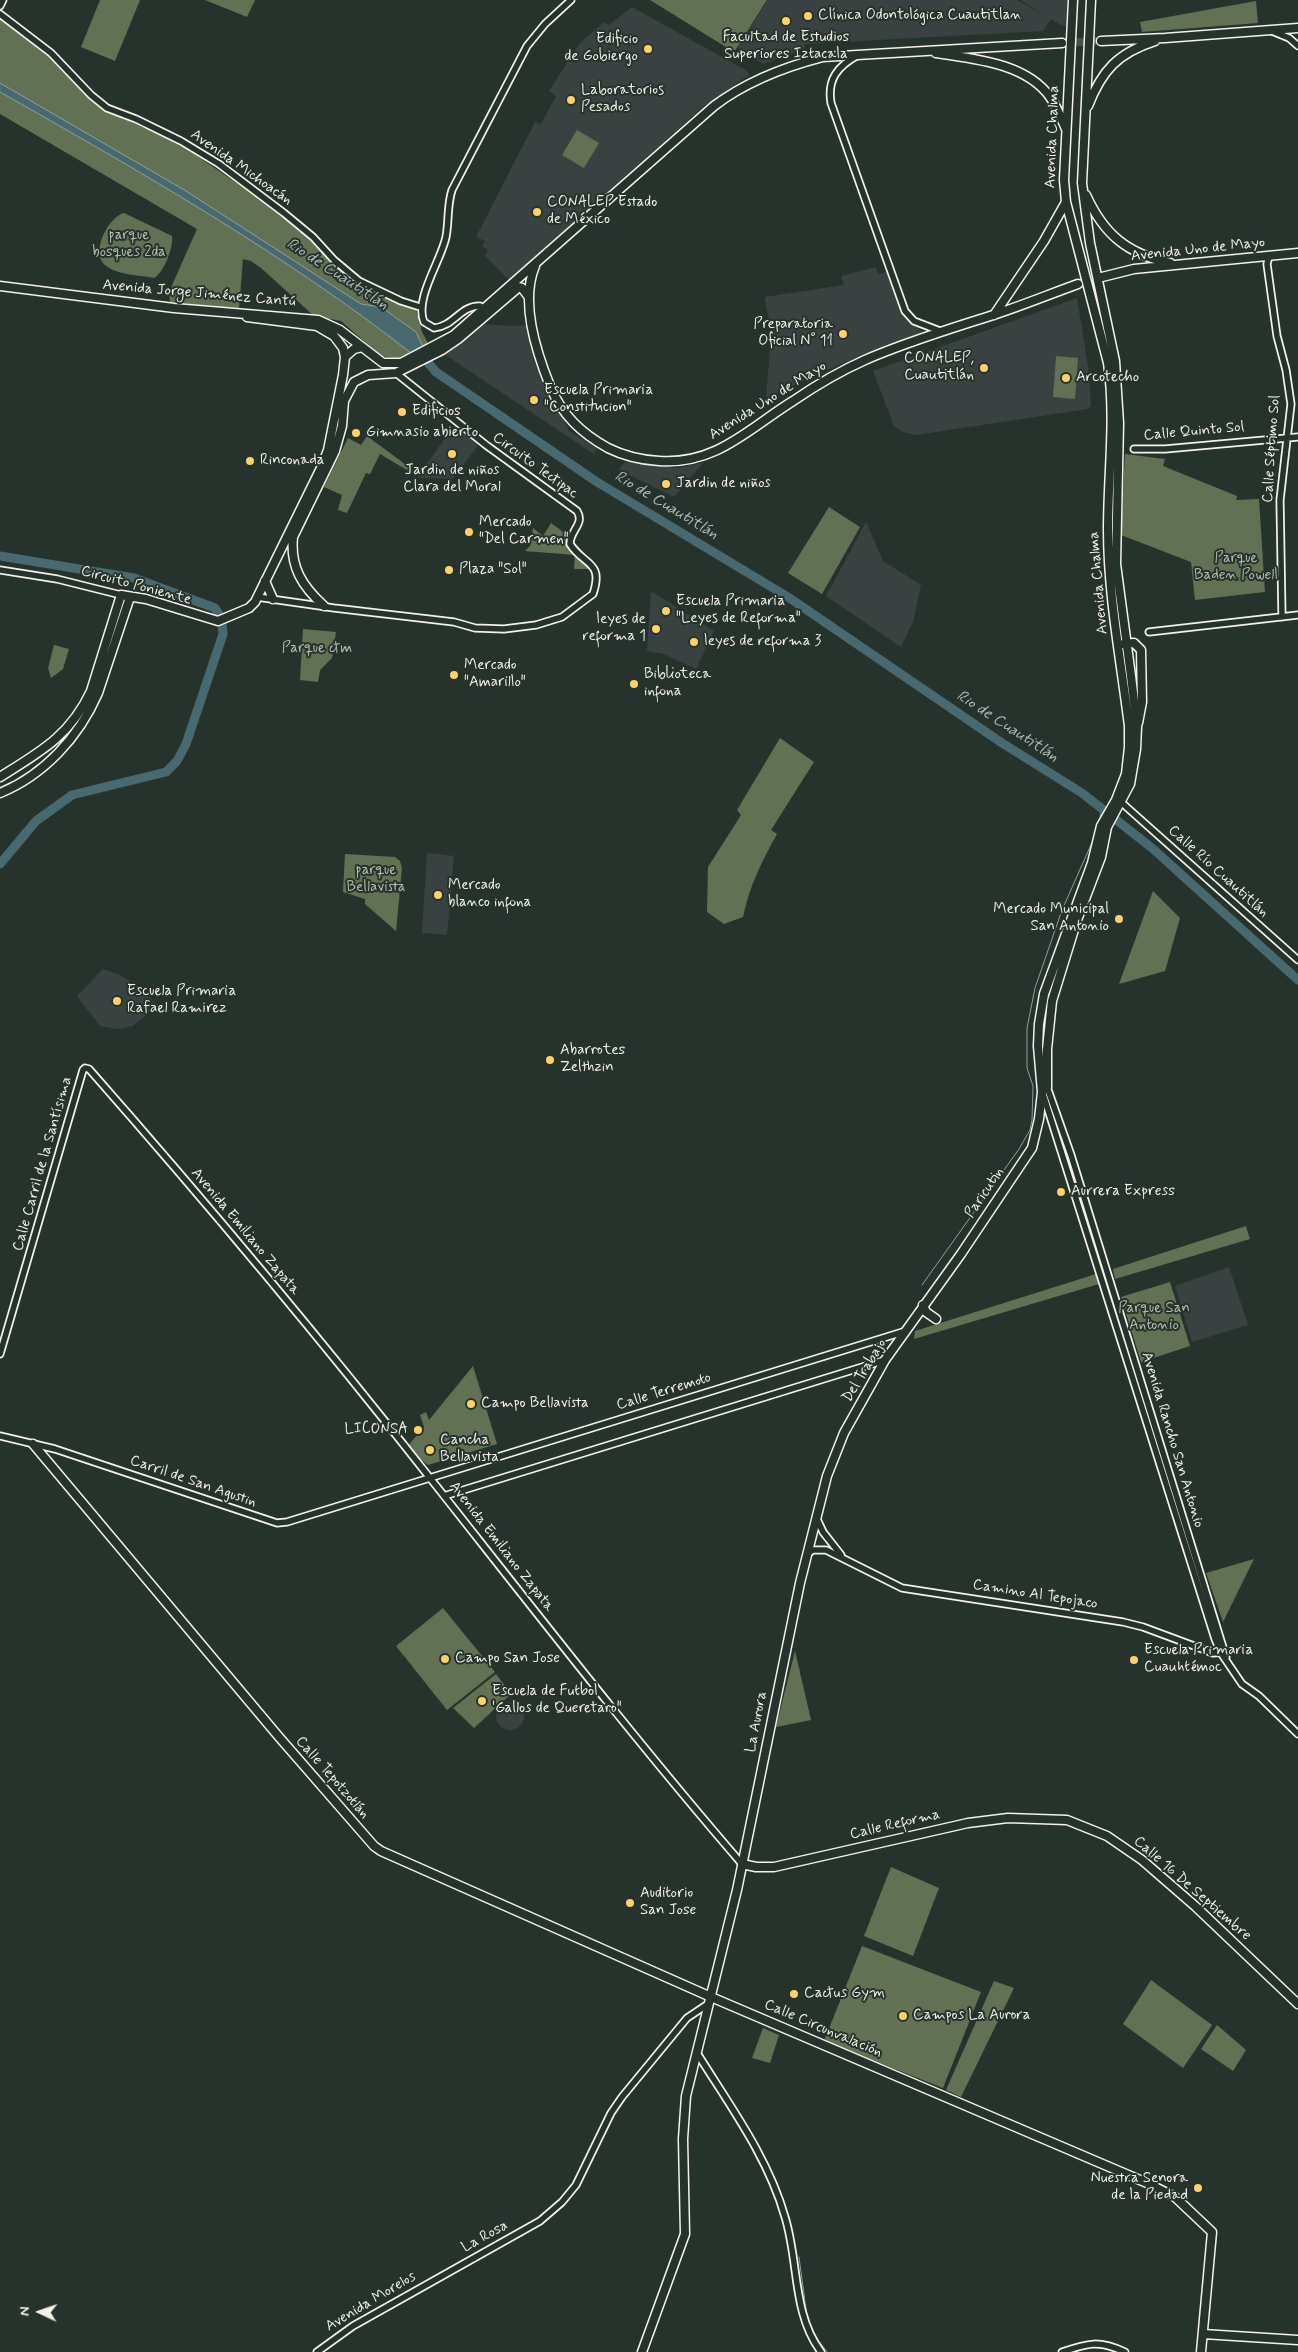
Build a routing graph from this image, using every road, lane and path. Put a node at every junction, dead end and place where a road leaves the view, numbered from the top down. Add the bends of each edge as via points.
1 (2, 0) edge
2 (570, 0) edge
3 (1073, 0) edge
4 (1091, 0) edge
5 (0, 6) edge
6 (0, 14) edge
7 (1298, 28) edge
8 (1270, 30) junction
9 (1164, 38) junction
10 (1101, 41) tunnel mouth
11 (1062, 43) tunnel mouth
12 (1298, 46) edge
13 (919, 50) junction
14 (861, 54) junction
15 (1086, 113) junction
16 (1066, 131) junction
17 (1082, 182) junction
18 (1066, 202) junction
19 (1298, 253) edge
20 (1269, 256) junction
21 (536, 264) junction
22 (1177, 264) junction
23 (1102, 276) dead end
24 (1078, 284) dead end
25 (0, 286) edge
26 (528, 298) junction
27 (420, 308) junction
28 (487, 311) junction
29 (994, 314) junction
30 (243, 315) junction
31 (940, 332) junction
32 (362, 347) junction
33 (345, 357) junction
34 (376, 358) junction
35 (414, 360) junction
36 (1111, 362) junction
37 (396, 373) junction
38 (343, 375) junction
39 (368, 375) junction
40 (354, 382) junction
41 (1286, 437) junction
42 (1298, 437) edge
43 (1134, 449) dead end
44 (0, 570) edge
45 (266, 581) junction
46 (121, 595) junction
47 (130, 597) junction
48 (257, 597) junction
49 (273, 599) junction
50 (324, 606) junction
51 (1298, 615) edge
52 (1282, 617) junction
53 (1149, 632) dead end
54 (1127, 643) junction
55 (1118, 645) junction
56 (1137, 727) junction
57 (51, 745) junction
58 (60, 752) junction
59 (0, 777) edge
60 (0, 793) edge
61 (1122, 803) junction
62 (1110, 816) junction
63 (1298, 960) edge
64 (85, 1068) joint
65 (1044, 1090) junction
66 (923, 1305) junction
67 (936, 1319) dead end
68 (906, 1330) junction
69 (0, 1354) edge
70 (885, 1360) junction
71 (0, 1436) edge
72 (33, 1444) junction
73 (835, 1453) joint
74 (430, 1478) junction
75 (444, 1496) junction
76 (816, 1517) junction
77 (287, 1522) joint
78 (807, 1554) junction
79 (842, 1556) junction
80 (1224, 1654) junction
81 (1298, 1734) edge
82 (1055, 1818) joint
83 (742, 1864) junction
84 (710, 2000) junction
85 (1298, 2004) edge
86 (697, 2054) junction
87 (440, 2276) joint
88 (1203, 2334) junction
89 (1298, 2340) edge
90 (317, 2352) edge
91 (642, 2352) edge
92 (821, 2352) edge
93 (1062, 2352) edge
94 (1125, 2352) edge
95 (1201, 2352) edge

1 - 5 street
2 - 27 street via 527,46 452,190 448,201 446,238
3 - 16 main road, Avenida Chalma
4 - 15 main road, Avenida Chalma
6 - 27 street, Avenida Michoacán via 51,54 107,108 181,141 219,164 292,219 359,281
7 - 8 main road
8 - 9 main road
8 - 12 street
9 - 10 main road
9 - 15 main road via 1134,49 1107,69
11 - 13 main road
13 - 14 main road
13 - 16 main road via 974,59 1022,74 1050,97
14 - 21 main road via 824,57 796,64 737,90 714,106
14 - 31 street via 843,64 833,76 829,94 831,103 905,311 914,321
15 - 17 main road, Avenida Chalma
16 - 18 main road, Avenida Chalma
17 - 22 main road via 1096,214 1113,237 1143,254
17 - 36 main road, Avenida Chalma
18 - 29 main road via 1044,241
18 - 36 main road, Avenida Chalma
19 - 20 main road, Avenida Uno de Mayo
20 - 22 main road, Avenida Uno de Mayo
20 - 41 street, Calle Séptimo Sol via 1274,318 1291,404
21 - 26 main road via 530,278
21 - 28 main road
22 - 23 main road, Avenida Uno de Mayo
24 - 29 main road, Avenida Uno de Mayo
25 - 30 main road, Avenida Jorge Jiménez Cantú
26 - 28 main road via 519,287
26 - 31 main road, Avenida Uno de Mayo via 542,364 566,414 600,443 646,460 678,462 698,459 727,445 835,376 864,361
27 - 28 street via 424,322 434,328 446,325 468,307 480,306
28 - 35 main road via 458,339
29 - 31 main road, Avenida Uno de Mayo
30 - 32 main road, Avenida Jorge Jiménez Cantú via 318,320 340,330
30 - 33 main road via 317,326 340,342
32 - 33 main road
32 - 34 main road, Avenida Jorge Jiménez Cantú
33 - 38 main road
34 - 35 main road, Avenida Jorge Jiménez Cantú via 383,363
34 - 39 main road
35 - 37 main road
36 - 54 main road, Avenida Chalma via 1119,423 1116,564
36 - 55 main road, Avenida Chalma via 1113,428 1108,528
37 - 39 main road
37 - 50 street, Circuito Tectipac via 577,512 580,523 572,533 570,544 594,567 597,575 593,594 562,617 536,625 504,629 475,628 454,622
38 - 40 main road
38 - 45 main road via 328,450
39 - 40 main road
40 - 50 main road via 344,401 335,451 293,537 294,566 309,593
41 - 42 street, Calle Quinto Sol
41 - 43 street, Calle Quinto Sol via 1166,449
41 - 52 street, Calle Séptimo Sol via 1280,500
44 - 46 street, Circuito Poniente via 57,579
45 - 48 main road
45 - 49 main road
46 - 47 main road, Circuito Poniente
46 - 57 main road via 88,697
47 - 48 main road, Circuito Poniente via 218,621 249,608
47 - 58 main road via 92,707
48 - 49 street
49 - 50 street
51 - 52 street
52 - 53 street
54 - 55 main road
54 - 56 main road, Avenida Chalma
54 - 56 main road via 1134,643 1141,650 1142,702
55 - 62 main road, Avenida Chalma via 1129,747 1126,774
56 - 61 main road, Avenida Chalma via 1134,766
57 - 58 main road
57 - 59 main road
58 - 60 main road via 29,778
61 - 62 main road, Avenida Chalma
61 - 63 street, Calle Río Cuautitlán
62 - 65 main road, Avenida Chalma via 1101,826 1092,863 1044,994 1038,1046
64 - 69 street, Calle Carril de la Santísima
64 - 74 street, Avenida Emiliano Zapata via 263,1271
65 - 66 main road, Paricutin via 1032,1148
65 - 80 street, Avenida Rancho San Antonio
66 - 67 main road via 926,1312
66 - 68 main road, Del Trabajo
68 - 70 main road, Del Trabajo
68 - 74 street, Calle Terremoto
70 - 73 main road, Del Trabajo
70 - 75 street
71 - 72 street, Carril de San Agustin
72 - 77 street, Carril de San Agustin via 264,1521
72 - 84 main road, Calle Tepotzotlán via 279,1738 374,1846
73 - 76 main road, La Aurora
74 - 75 street, Avenida Emiliano Zapata
74 - 77 street, Calle Terremoto
75 - 83 street, Avenida Emiliano Zapata
76 - 78 main road, La Aurora
76 - 79 street, Camino Al Tepojaco
78 - 79 street, Camino Al Tepojaco via 813,1550 826,1550
78 - 83 main road, La Aurora
79 - 80 street, Camino Al Tepojaco via 902,1588 1123,1622
80 - 81 street, Avenida Rancho San Antonio via 1242,1684
82 - 83 main road, Calle Reforma via 1008,1818 968,1823 774,1867
82 - 85 main road, Calle 16 De Septiembre via 1107,1836 1142,1860
83 - 84 main road, La Aurora
84 - 86 main road, La Aurora
84 - 87 street, La Rosa via 687,2018 622,2097 608,2119 587,2166 567,2196 543,2218
84 - 88 main road, Calle Circunvalación via 925,2087 1175,2197 1212,2232
86 - 91 main road, La Aurora via 684,2117 685,2234
86 - 92 street via 760,2154 768,2173 786,2218 803,2320
87 - 90 street, Avenida Morelos via 339,2335
88 - 89 main road
88 - 95 main road
93 - 94 street via 1097,2343

